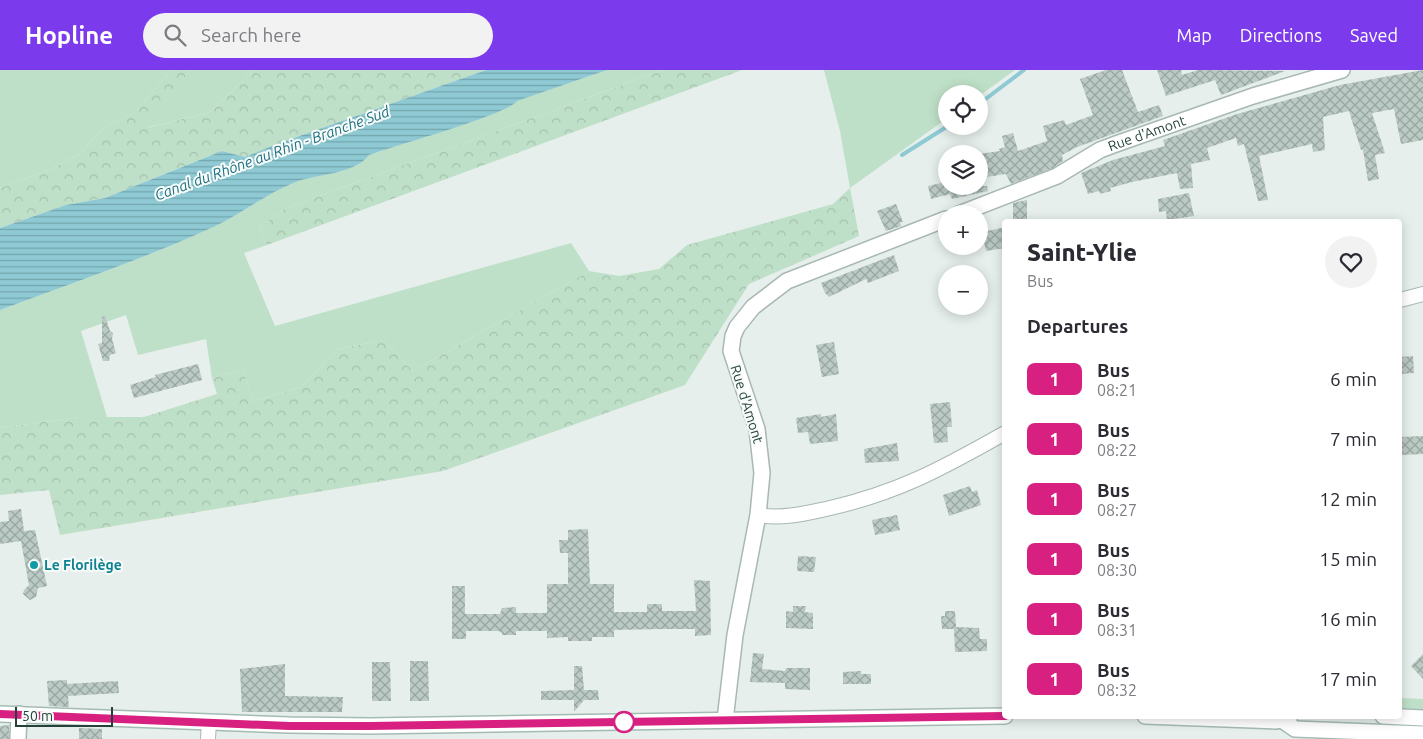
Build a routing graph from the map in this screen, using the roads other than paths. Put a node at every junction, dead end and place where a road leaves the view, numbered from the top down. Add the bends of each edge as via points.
1 (1342, 70) edge
2 (982, 205) edge
3 (938, 222) edge
4 (1423, 294) edge
5 (1402, 299) edge
6 (1002, 435) edge
7 (758, 515) junction
8 (0, 714) edge
9 (19, 714) junction
10 (1002, 716) edge
11 (1402, 717) edge
12 (1423, 718) edge
13 (1287, 719) edge
14 (724, 720) junction
15 (209, 722) junction
16 (1423, 734) edge
17 (18, 739) edge
18 (208, 739) edge

1 - 2 main road, Rue d'Amont via 1253,96 1100,150 1057,176
3 - 7 main road, Rue d'Amont via 788,281 765,296 737,327 731,351 762,454
4 - 5 street
6 - 7 street via 945,467 892,491 793,516
7 - 14 main road, Rue d'Amont via 735,635
8 - 9 main road
9 - 15 main road
9 - 17 main road
10 - 14 main road
11 - 12 main road
13 - 16 main road via 1295,729
14 - 15 main road via 370,726
15 - 18 street

